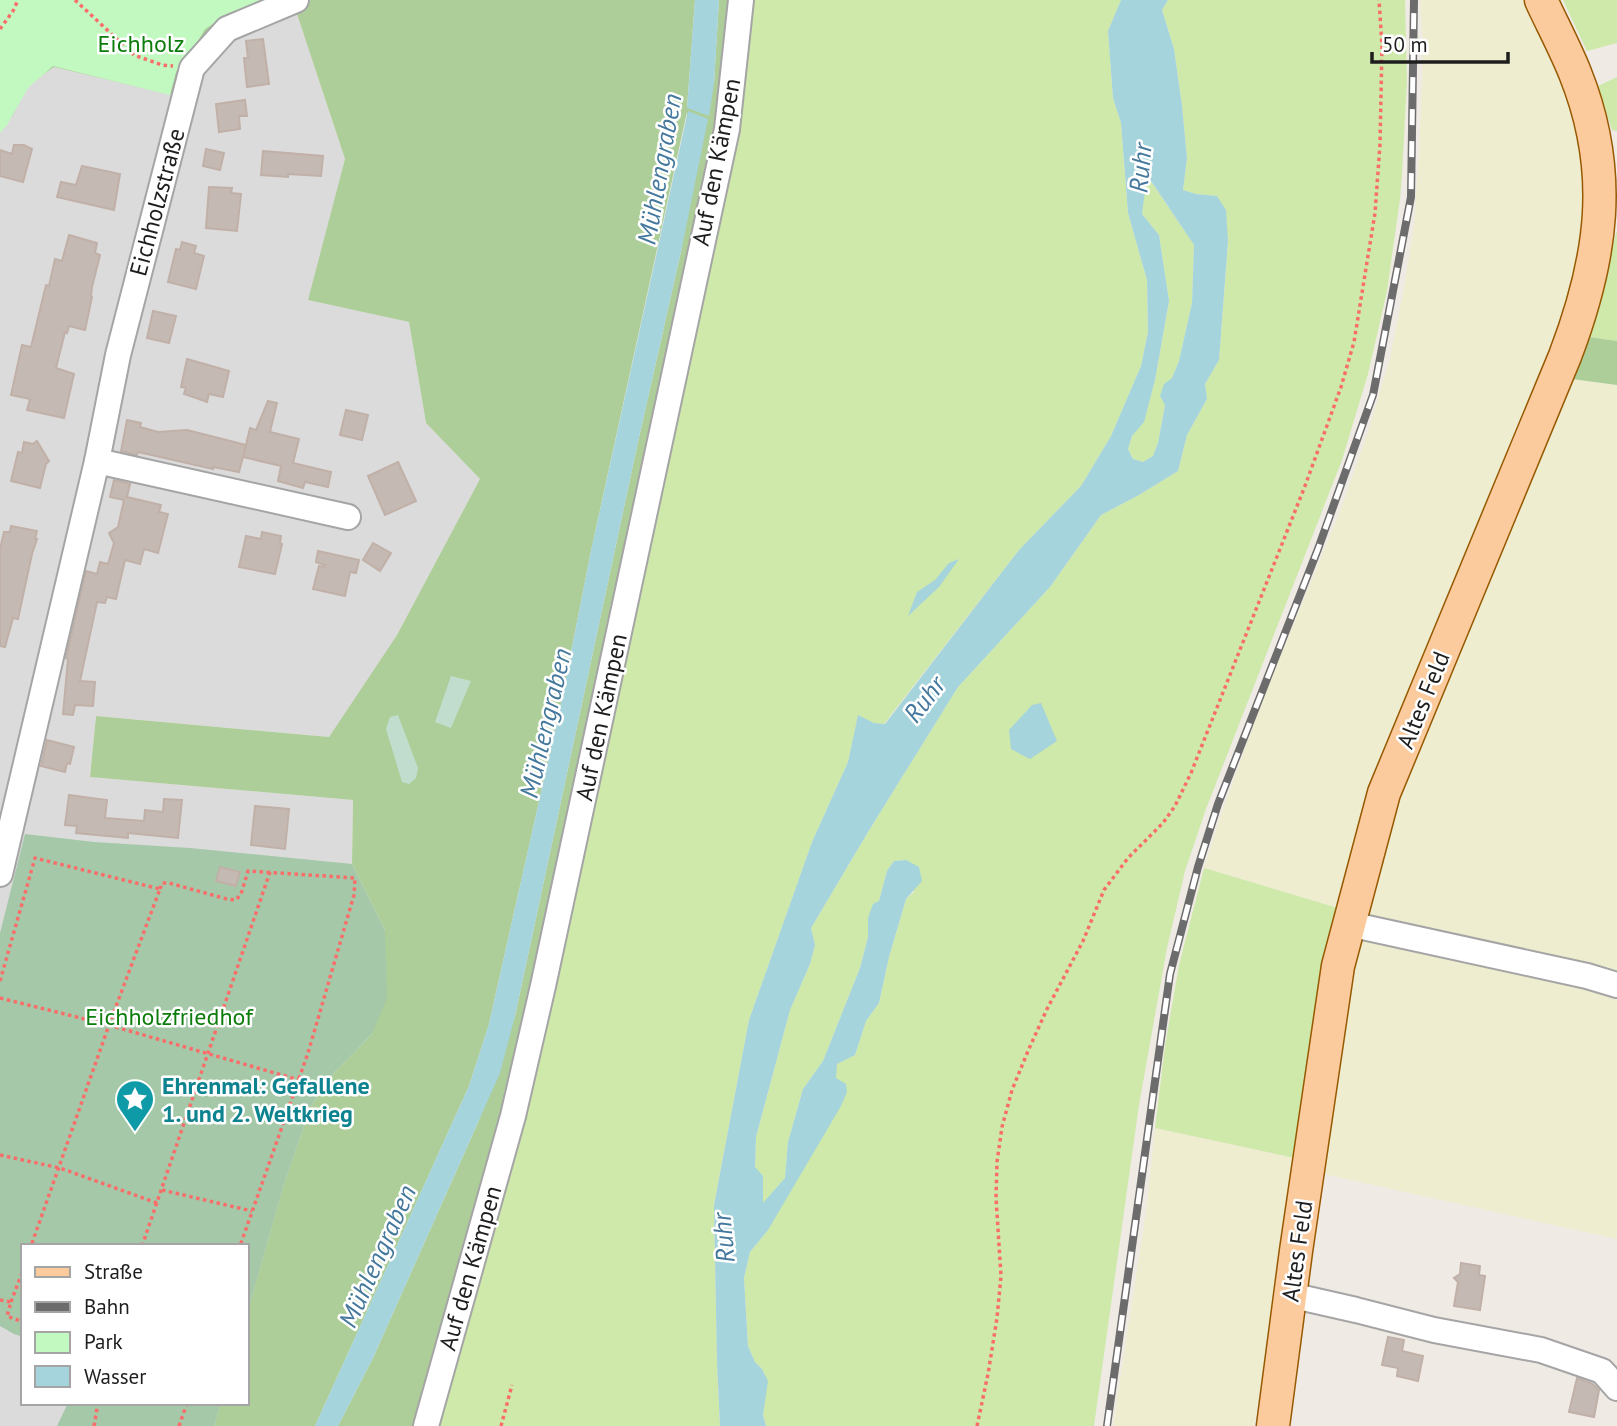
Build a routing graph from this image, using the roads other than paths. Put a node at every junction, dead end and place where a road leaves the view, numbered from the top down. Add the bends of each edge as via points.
1 (296, 0) edge
2 (741, 0) edge
3 (1541, 0) edge
4 (97, 461) junction
5 (348, 517) dead end
6 (4, 842) edge
7 (0, 874) edge
8 (1349, 924) junction
9 (1617, 985) edge
10 (1290, 1296) junction
11 (1617, 1388) edge
12 (426, 1426) edge
13 (1273, 1426) edge

1 - 4 street, Eichholzstraße via 227,29 192,68 118,355
2 - 12 street, Auf den Kämpen via 727,129 543,986 513,1116
3 - 8 main road, Altes Feld via 1575,74 1593,134 1600,190 1591,273 1565,356 1384,793
4 - 5 street
4 - 6 street, Eichholzstraße
6 - 7 street, Eichholzstraße
8 - 9 street
8 - 10 main road, Altes Feld via 1338,965
10 - 11 street via 1541,1350 1602,1371
10 - 13 main road, Altes Feld

